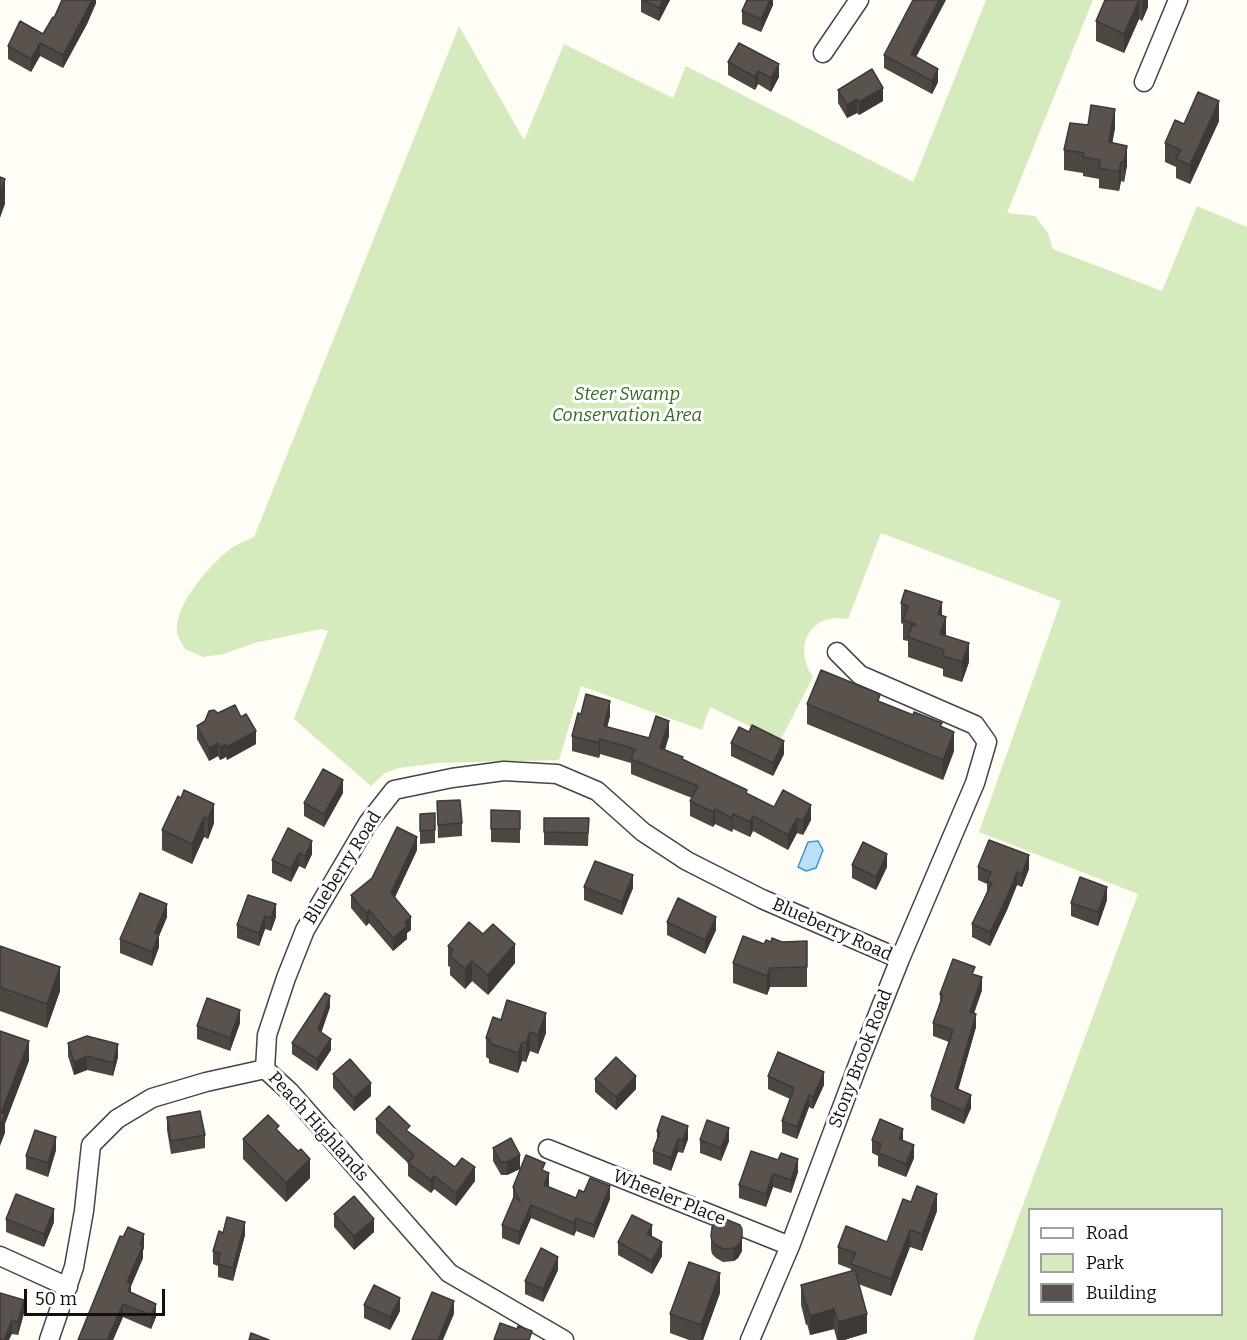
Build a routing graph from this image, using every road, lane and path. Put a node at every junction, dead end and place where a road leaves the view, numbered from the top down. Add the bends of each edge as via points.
1 (858, 0) edge
2 (1178, 0) edge
3 (823, 53) dead end
4 (1144, 82) dead end
5 (837, 652) dead end
6 (900, 960) junction
7 (265, 1068) junction
8 (548, 1149) dead end
9 (790, 1246) junction
10 (0, 1256) edge
11 (68, 1287) junction
12 (49, 1340) edge
13 (564, 1340) edge
14 (750, 1340) edge

1 - 3 street
2 - 4 street
5 - 6 street, Stony Brook Road via 860,675 975,725 987,742 975,783
6 - 7 street, Blueberry Road via 687,861 643,832 597,791 556,774 504,771 452,778 394,790 368,823 305,930 267,1035
6 - 9 street, Stony Brook Road
7 - 11 street, Peach Highlands via 152,1098 117,1119 91,1145 84,1211
7 - 13 street, Peach Highlands via 449,1273
8 - 9 street, Wheeler Place
9 - 14 street, Stony Brook Road
10 - 11 street
11 - 12 street, Peach Highlands

